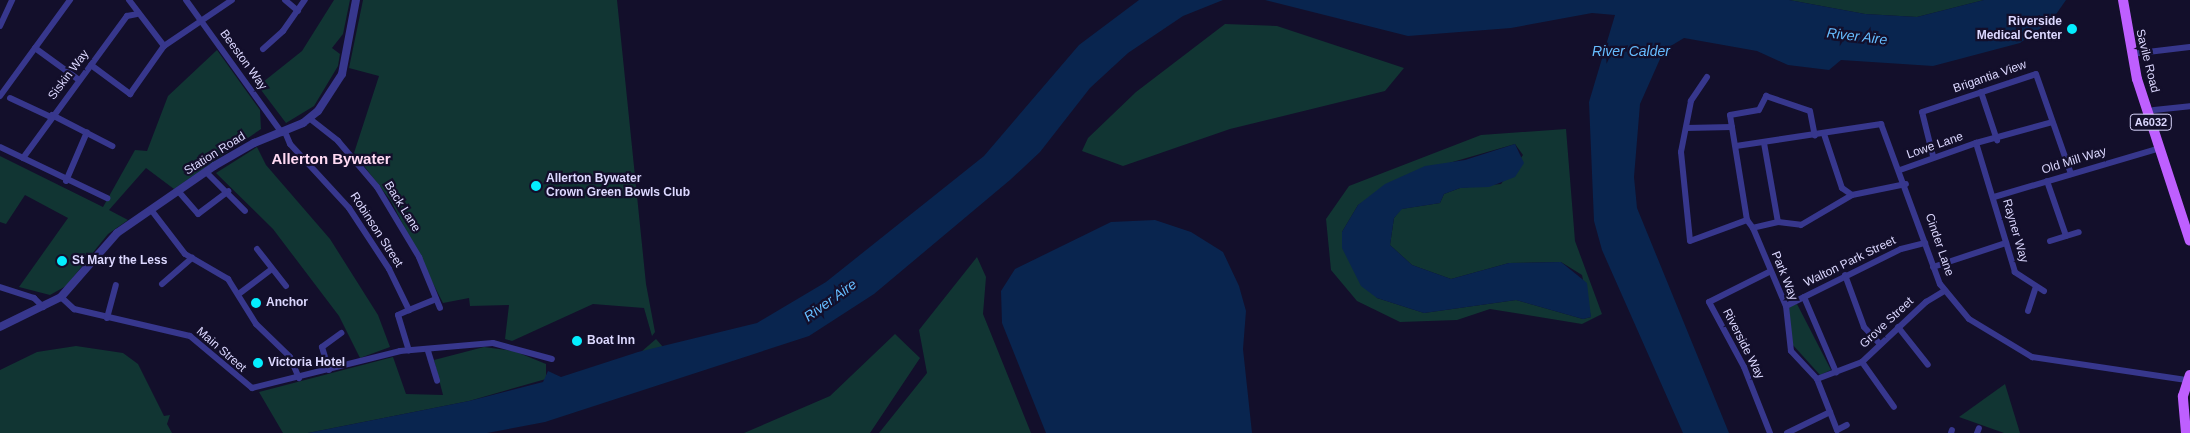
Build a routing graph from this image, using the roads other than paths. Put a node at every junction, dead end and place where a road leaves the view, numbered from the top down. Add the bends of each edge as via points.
1 (11, 0) edge
2 (129, 0) edge
3 (186, 0) edge
4 (232, 0) edge
5 (285, 0) edge
6 (305, 0) edge
7 (356, 0) edge
8 (2123, 0) edge
9 (66, 1) edge
10 (298, 11) junction
11 (137, 14) junction
12 (202, 22) junction
13 (0, 26) edge
14 (164, 46) junction
15 (2190, 47) edge
16 (35, 48) junction
17 (263, 49) dead end
18 (2131, 54) junction
19 (91, 65) junction
20 (1707, 77) dead end
21 (79, 80) junction
22 (1981, 92) junction
23 (0, 95) edge
24 (10, 98) dead end
25 (2190, 106) edge
26 (2154, 110) dead end
27 (52, 116) junction
28 (309, 118) junction
29 (2052, 122) junction
30 (1732, 127) junction
31 (1686, 128) junction
32 (87, 132) junction
33 (284, 132) junction
34 (1824, 134) junction
35 (1814, 136) junction
36 (1997, 140) junction
37 (1764, 142) junction
38 (1976, 143) junction
39 (112, 146) dead end
40 (1736, 146) junction
41 (0, 147) edge
42 (2160, 148) junction
43 (1933, 156) junction
44 (23, 158) junction
45 (1900, 170) junction
46 (206, 172) junction
47 (2071, 174) junction
48 (2047, 181) junction
49 (66, 182) junction
50 (1906, 184) junction
51 (228, 191) junction
52 (179, 192) junction
53 (1852, 195) junction
54 (1994, 197) junction
55 (107, 198) dead end
56 (152, 211) junction
57 (245, 212) dead end
58 (1776, 219) junction
59 (1746, 220) junction
60 (1754, 228) junction
61 (2080, 232) dead end
62 (2066, 236) junction
63 (2050, 241) dead end
64 (2190, 241) edge
65 (1925, 243) junction
66 (2006, 243) junction
67 (256, 249) dead end
68 (192, 258) junction
69 (1933, 267) junction
70 (272, 269) junction
71 (1769, 272) junction
72 (1845, 275) junction
73 (162, 284) dead end
74 (116, 285) dead end
75 (286, 286) dead end
76 (0, 287) edge
77 (2036, 287) junction
78 (1944, 291) junction
79 (2044, 291) dead end
80 (240, 293) junction
81 (61, 297) junction
82 (1804, 297) junction
83 (436, 299) junction
84 (1786, 306) junction
85 (44, 307) junction
86 (440, 308) dead end
87 (409, 310) junction
88 (2028, 311) dead end
89 (107, 318) junction
90 (0, 326) edge
91 (1898, 327) junction
92 (341, 333) dead end
93 (1880, 344) junction
94 (409, 350) junction
95 (428, 351) junction
96 (552, 359) dead end
97 (1862, 362) junction
98 (1928, 365) dead end
99 (329, 370) junction
100 (1836, 372) junction
101 (299, 378) junction
102 (2188, 378) edge
103 (1817, 379) junction
104 (437, 381) dead end
105 (1894, 407) dead end
106 (1830, 412) junction
107 (1847, 426) dead end
108 (1770, 433) edge
109 (1787, 433) edge
110 (2186, 433) edge

1 - 13 street
2 - 11 street
3 - 12 street, Beeston Way
4 - 12 street
5 - 10 street
6 - 10 street
7 - 28 street, Station Road via 342,74 326,102
8 - 18 main road, Savile Road / A6032
9 - 16 street
10 - 17 street
11 - 14 street
11 - 19 street, Siskin Way via 127,16
12 - 14 street
12 - 33 street, Beeston Way
14 - 19 street via 130,94
15 - 18 street
16 - 21 street
16 - 23 street
18 - 42 main road, Savile Road / A6032
19 - 21 street, Siskin Way
20 - 31 street via 1695,90
21 - 27 street, Siskin Way
22 - 29 street, Brigantia View via 2036,74
22 - 36 street
22 - 43 street, Brigantia View via 1922,112
24 - 27 street
25 - 26 street
27 - 32 street
27 - 44 street, Siskin Way
28 - 33 street, Station Road
28 - 83 street, Back Lane via 338,141 377,188 419,257
29 - 36 street, Lowe Lane
29 - 47 street, Brigantia View
30 - 31 street
30 - 35 street via 1730,115 1759,110 1766,96 1810,111
30 - 40 street
31 - 59 street via 1681,152 1682,198 1690,241
32 - 39 street
32 - 49 street
33 - 46 street, Station Road via 254,143
33 - 87 street, Robinson Street via 290,144 329,181 363,228
34 - 35 street, Cinder Lane
34 - 45 street, Cinder Lane via 1881,124
34 - 53 street via 1842,188
35 - 37 street, Cinder Lane
36 - 38 street, Lowe Lane
37 - 40 street, Cinder Lane
37 - 58 street
38 - 43 street, Lowe Lane
38 - 54 street, Lowe Lane
40 - 59 street
41 - 44 street
42 - 47 street, Old Mill Way
42 - 64 main road, Savile Road / A6032
43 - 45 street, Lowe Lane
44 - 49 street
45 - 50 street, Cinder Lane
46 - 51 street
46 - 52 street, Station Road
47 - 48 street, Old Mill Way
48 - 54 street, Old Mill Way
48 - 62 street
49 - 55 street
50 - 53 street
50 - 65 street, Cinder Lane
51 - 52 street via 198,214
51 - 57 street
52 - 56 street, Station Road
53 - 58 street via 1801,225
54 - 66 street, Rayner Way
56 - 68 street
56 - 81 street, Station Road via 117,233
58 - 60 street
59 - 60 street, Park Way
60 - 71 street, Park Way
61 - 62 street
62 - 63 street
65 - 69 street, Cinder Lane
65 - 72 street, Walton Park Street
66 - 69 street
66 - 77 street, Rayner Way via 2015,272
67 - 70 street
68 - 73 street
68 - 80 street via 221,273
69 - 78 street, Cinder Lane
70 - 75 street
70 - 80 street
71 - 84 street, Park Way
71 - 108 street, Riverside Way via 1709,302 1744,367
72 - 82 street, Walton Park Street
72 - 93 street via 1864,327
74 - 89 street
76 - 85 street via 34,298
77 - 79 street
77 - 88 street
78 - 91 street, Grove Street
78 - 102 street, Cinder Lane via 1977,325 2032,357
80 - 101 street via 254,321 287,352
81 - 85 street, Station Road
81 - 89 street, Main Street via 74,309
82 - 84 street, Walton Park Street
82 - 100 street
83 - 86 street, Back Lane
83 - 87 street
84 - 103 street, Park Way via 1791,351
85 - 90 street, Station Road
87 - 94 street via 398,315
89 - 101 street, Main Street via 190,336 252,388
91 - 93 street, Grove Street
91 - 98 street
92 - 99 street via 322,347
93 - 97 street, Grove Street
94 - 95 street, Main Street
94 - 99 street, Main Street
95 - 96 street, Main Street via 493,343
95 - 104 street
97 - 100 street, Grove Street
97 - 105 street
99 - 101 street, Main Street
100 - 103 street, Grove Street
102 - 110 main road
103 - 106 street, Park Way
106 - 107 street, Park Way via 1838,430
106 - 109 street

